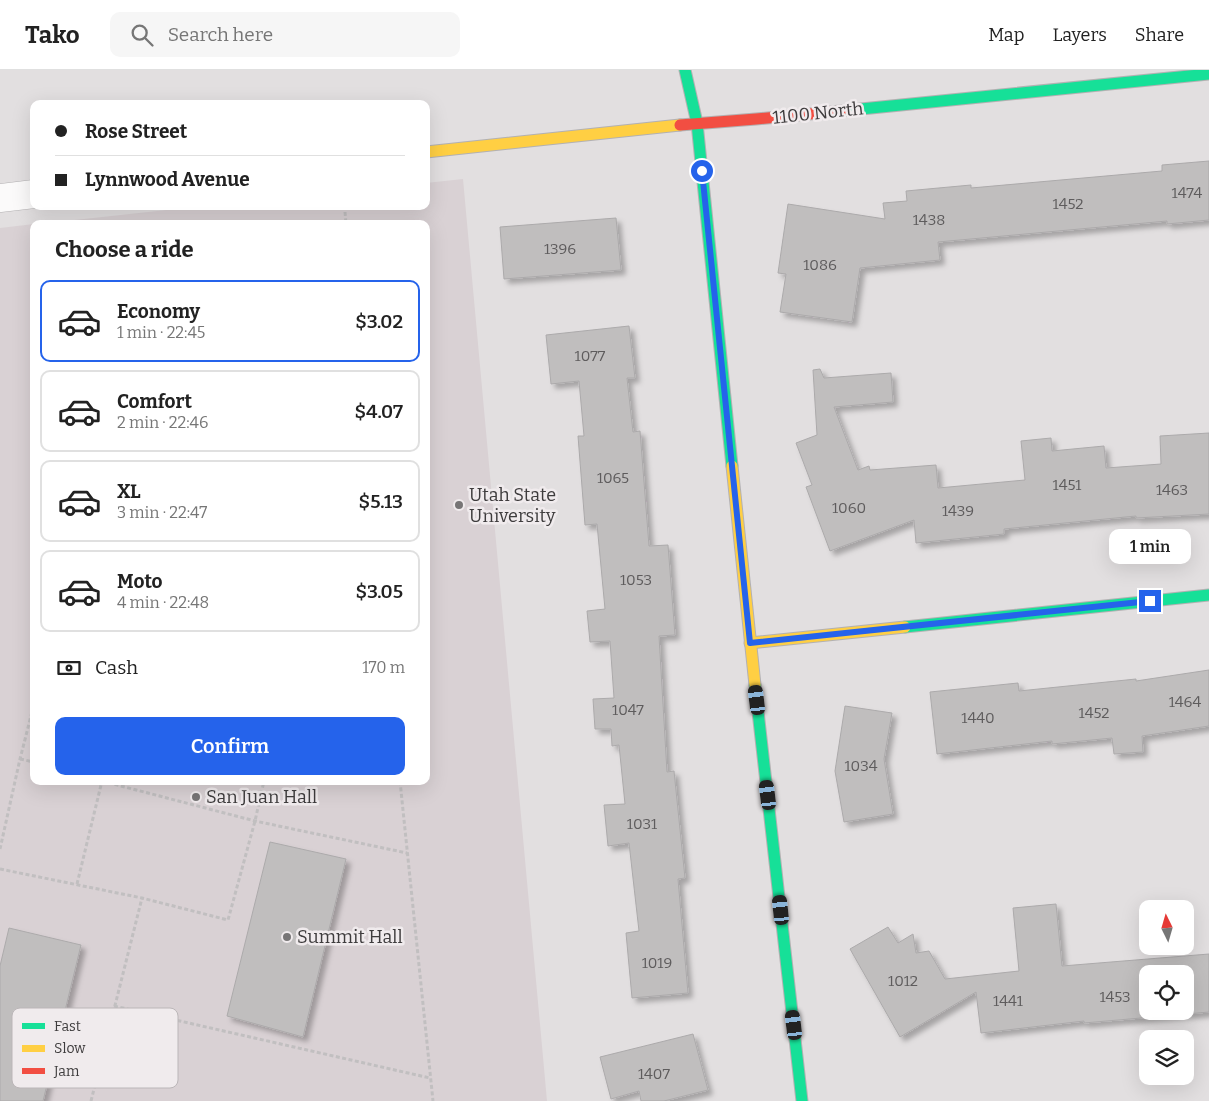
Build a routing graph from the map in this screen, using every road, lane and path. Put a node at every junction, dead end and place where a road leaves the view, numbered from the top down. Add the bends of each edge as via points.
1 (685, 70) edge
2 (1209, 74) edge
3 (697, 123) junction
4 (430, 152) edge
5 (30, 194) edge
6 (0, 198) edge
7 (345, 212) dead end
8 (346, 220) edge
9 (1209, 595) edge
10 (750, 643) junction
11 (30, 720) edge
12 (20, 759) junction
13 (30, 761) edge
14 (101, 785) edge
15 (118, 785) edge
16 (263, 785) edge
17 (400, 785) edge
18 (254, 820) junction
19 (0, 849) edge
20 (407, 853) junction
21 (0, 869) edge
22 (77, 884) junction
23 (142, 898) junction
24 (114, 1006) joint
25 (123, 1008) edge
26 (178, 1021) edge
27 (430, 1078) junction
28 (94, 1088) edge
29 (91, 1101) edge
30 (433, 1101) edge
31 (802, 1101) edge

1 - 3 street
2 - 3 street, 1100 North
3 - 4 street, 1100 North
3 - 10 street
5 - 6 street
7 - 8 path
9 - 10 street
10 - 31 street
11 - 12 path
12 - 13 path
12 - 19 path
14 - 22 path
15 - 18 path
16 - 18 path
17 - 20 path
18 - 20 path
18 - 23 path via 228,920
20 - 27 path
21 - 22 path
22 - 23 path
23 - 24 path
24 - 25 path
26 - 27 path
27 - 30 path
28 - 29 path

